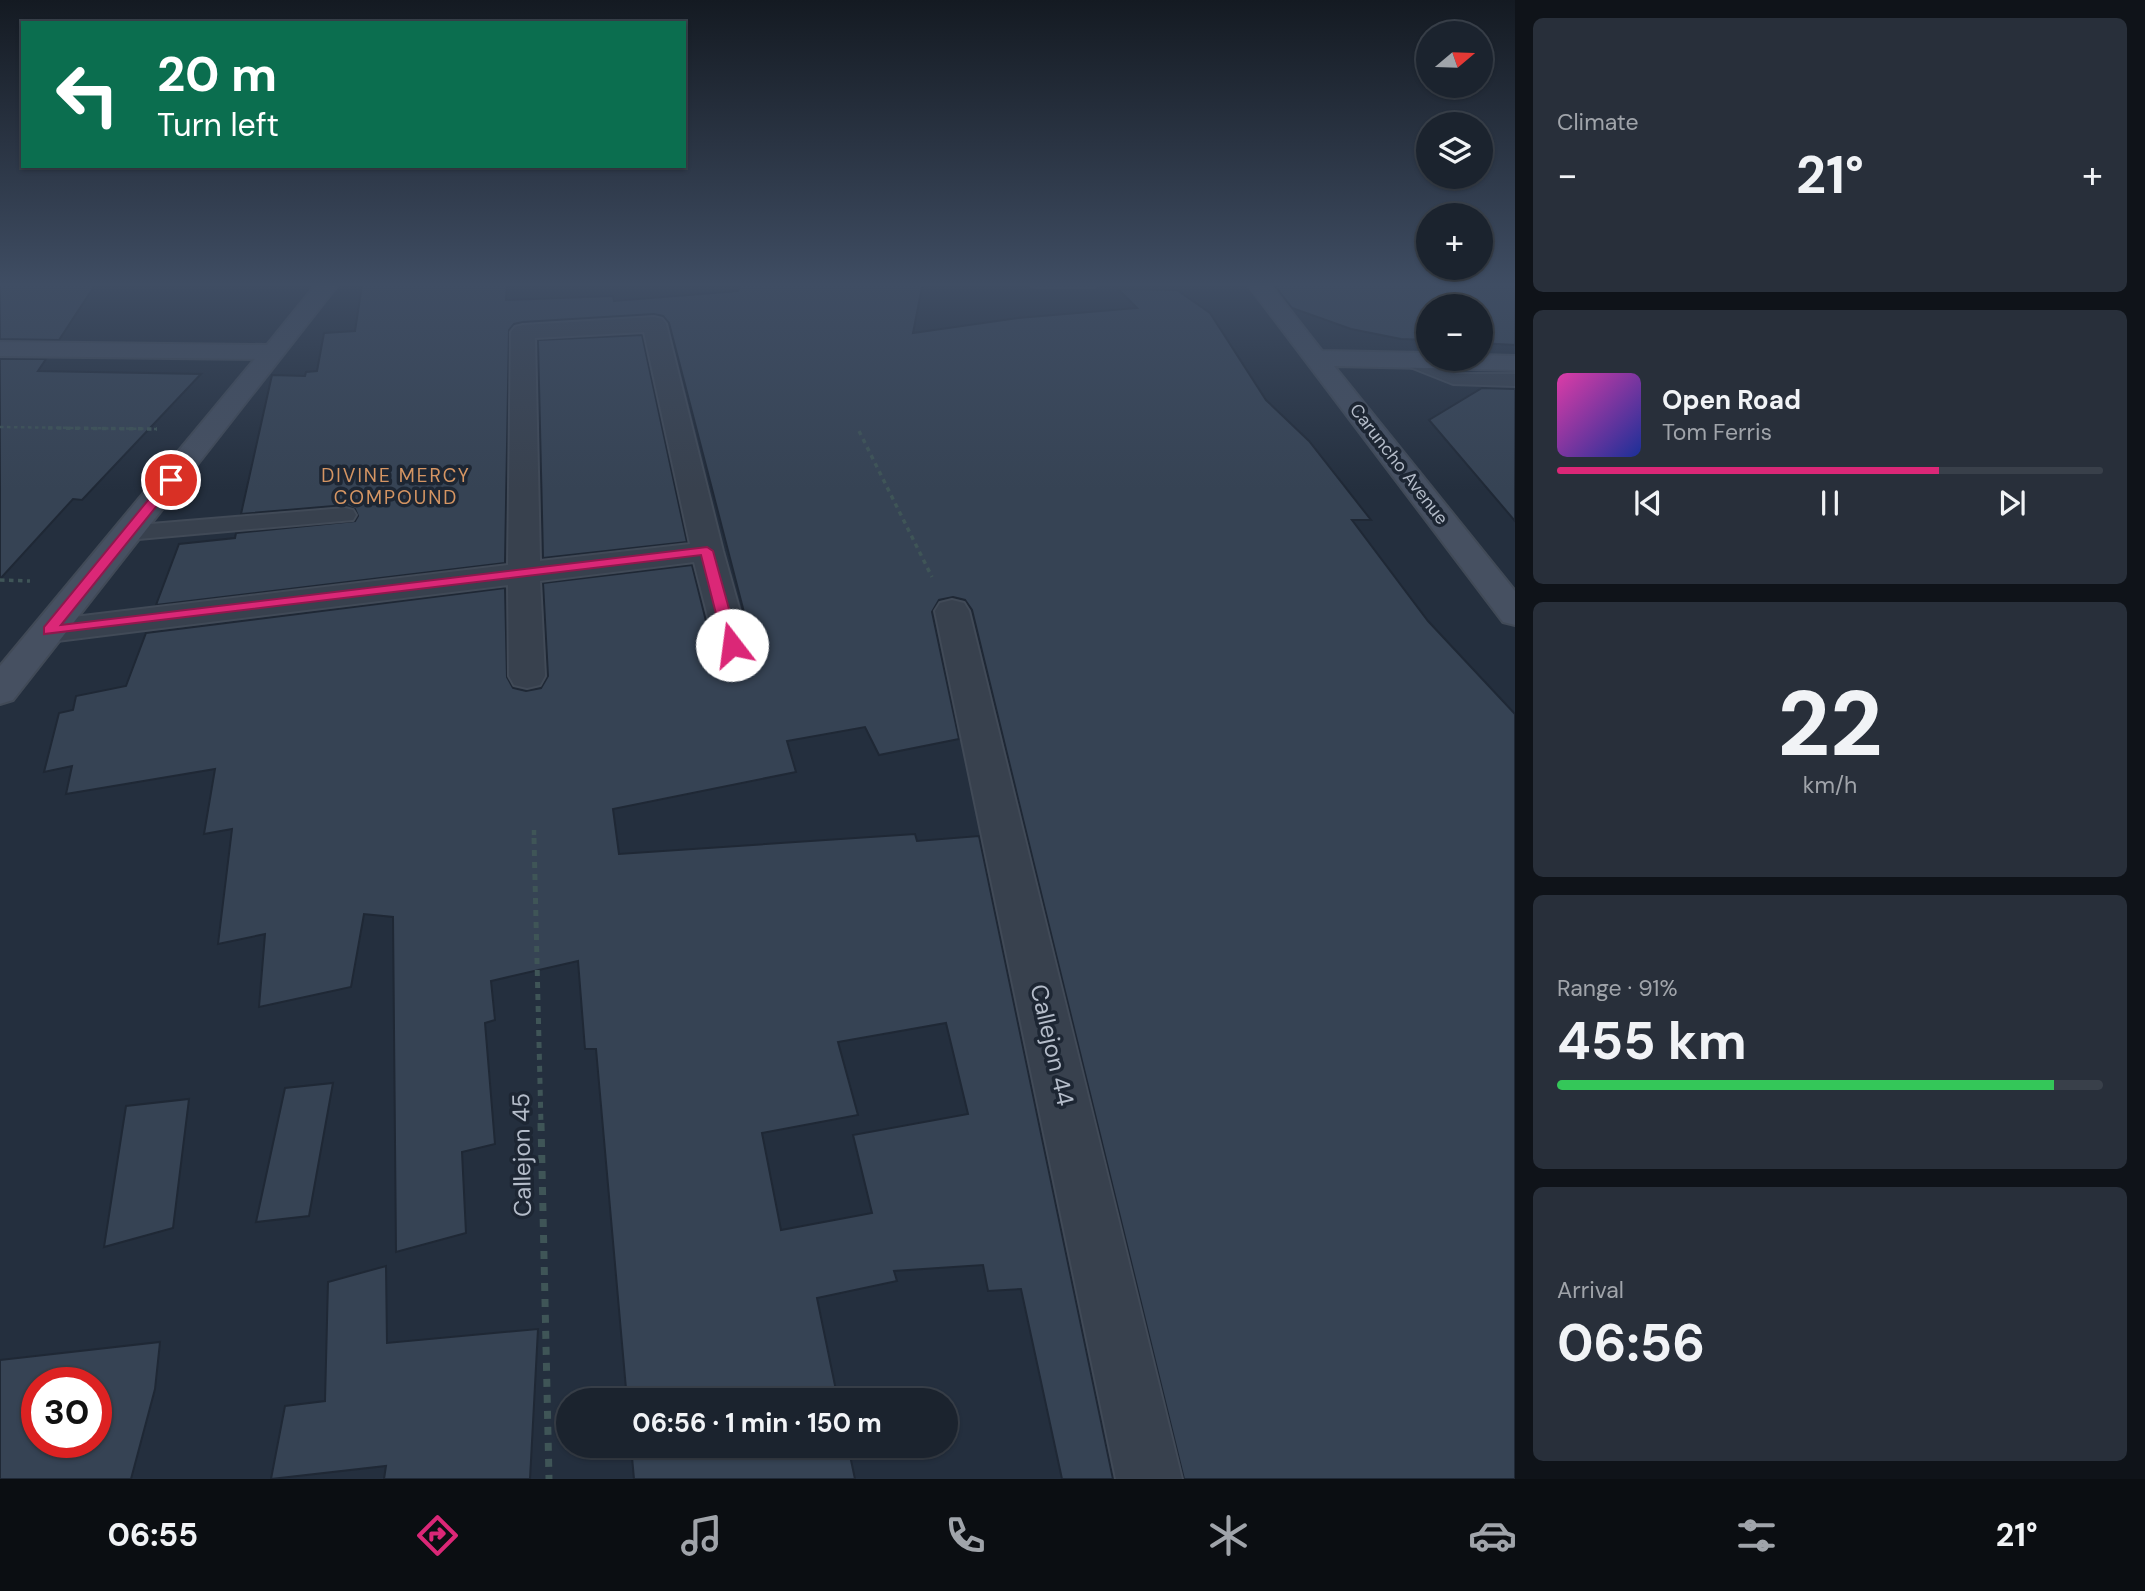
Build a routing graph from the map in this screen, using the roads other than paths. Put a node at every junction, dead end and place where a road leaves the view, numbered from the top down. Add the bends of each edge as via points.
1 (186, 351) edge
2 (523, 351) edge
3 (660, 351) edge
4 (1311, 351) edge
5 (276, 352) joint
6 (1317, 358) junction
7 (1411, 361) junction
8 (1515, 363) edge
9 (1515, 380) edge
10 (345, 515) dead end
11 (127, 533) junction
12 (707, 551) junction
13 (524, 574) junction
14 (952, 611) road end
15 (1515, 614) edge
16 (49, 631) junction
17 (732, 645) dead end
18 (527, 676) dead end
19 (0, 691) edge
20 (1149, 1479) edge

1 - 5 street
2 - 13 street
3 - 12 street
4 - 6 street, Caruncho Avenue
5 - 11 street
6 - 7 street
6 - 15 street, Caruncho Avenue
7 - 8 street
7 - 9 lane via 1453,379
10 - 11 lane
11 - 16 street
12 - 13 street
12 - 17 street
13 - 16 street
13 - 18 street
14 - 20 street, Callejon 44
16 - 19 street

